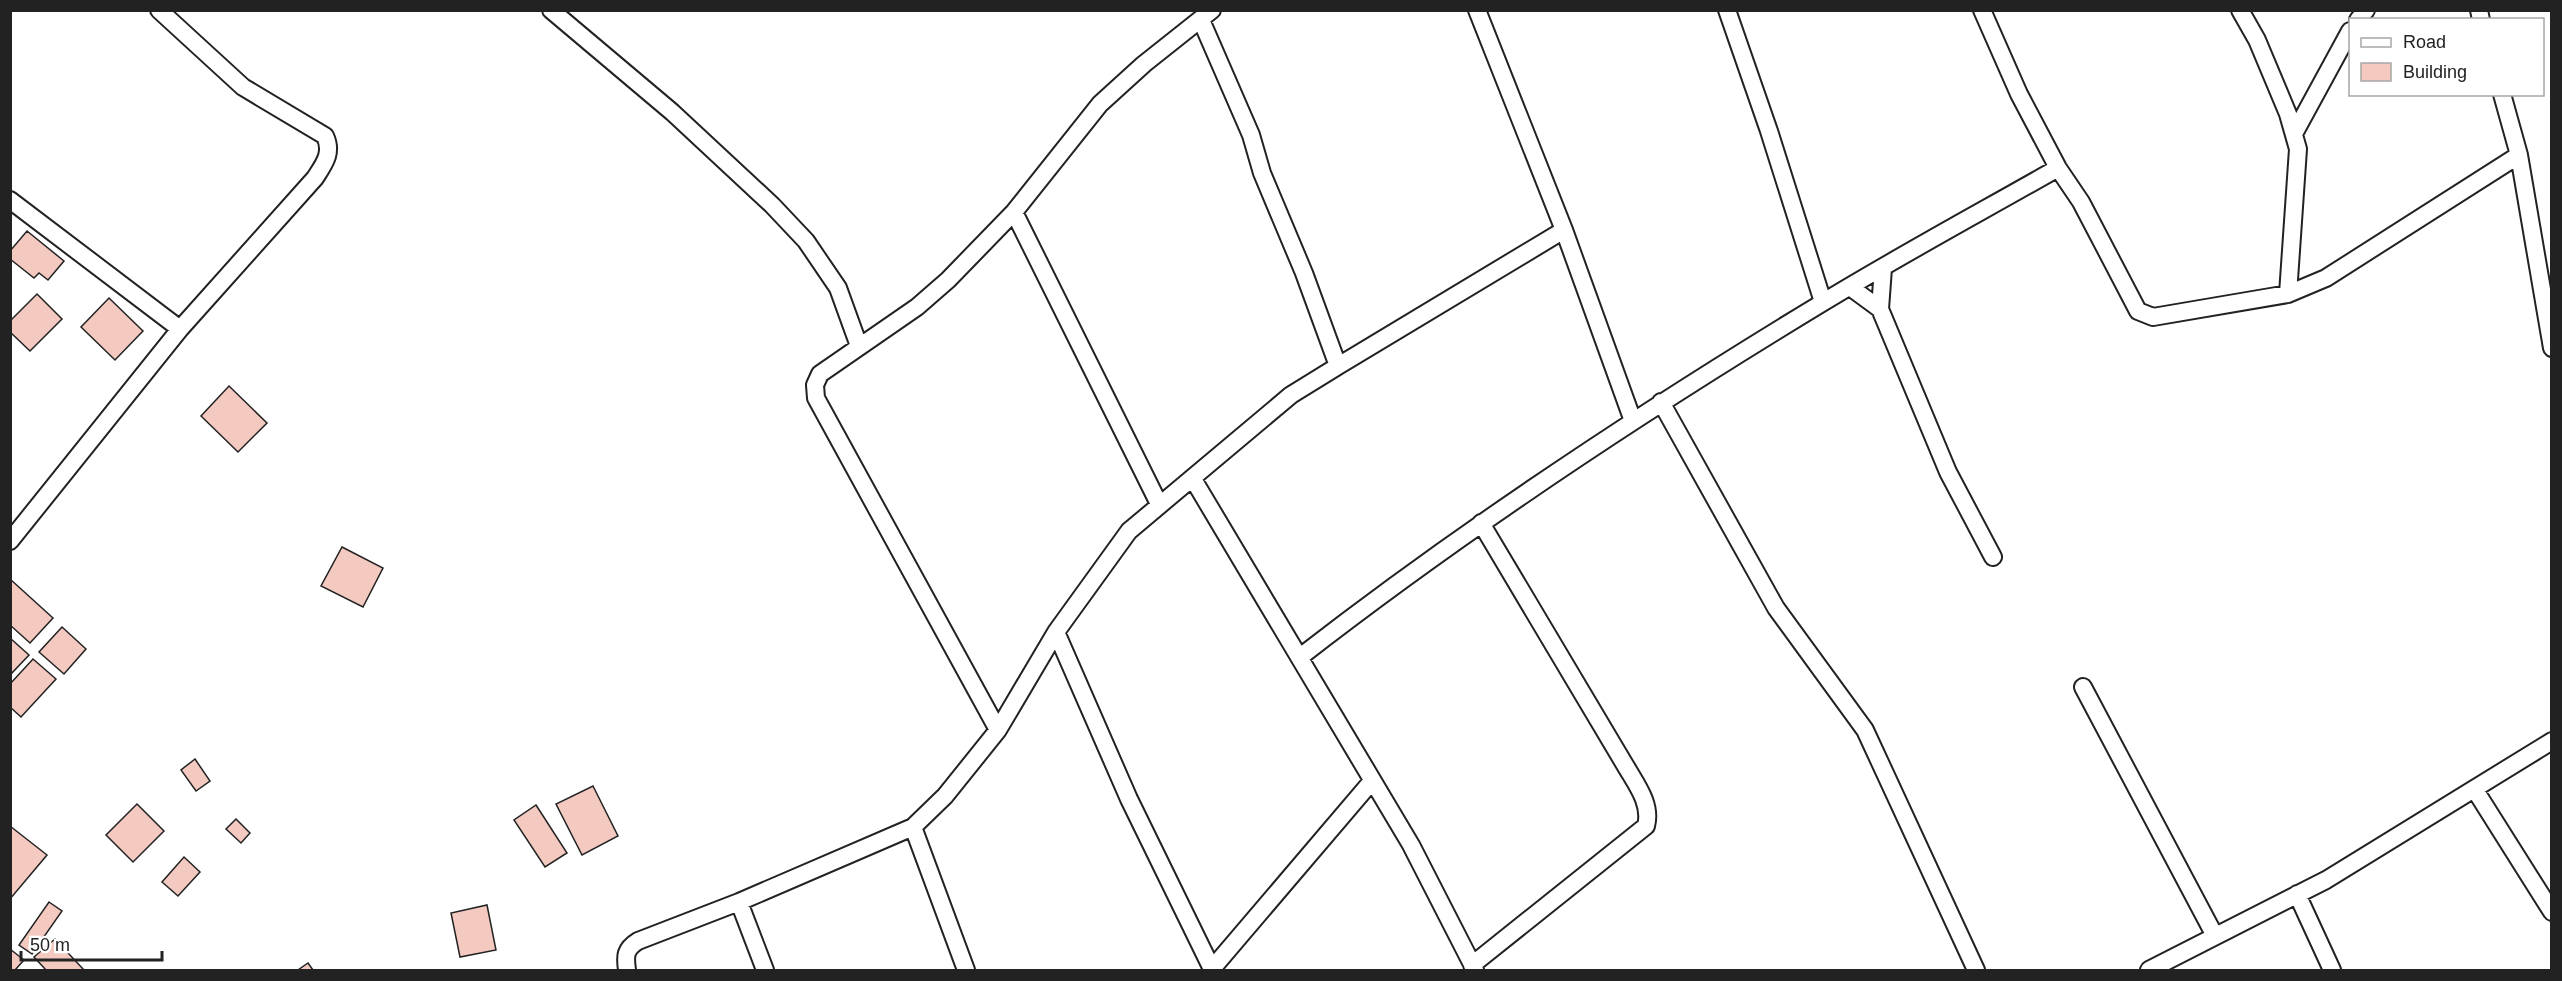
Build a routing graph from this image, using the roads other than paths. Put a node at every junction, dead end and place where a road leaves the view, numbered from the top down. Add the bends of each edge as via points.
1 (159, 10) edge
2 (551, 10) edge
3 (1477, 10) edge
4 (1726, 10) edge
5 (1982, 10) edge
6 (2241, 10) edge
7 (1207, 16) edge
8 (2349, 33) edge
9 (2503, 96) edge
10 (2295, 132) junction
11 (2519, 155) junction
12 (2058, 168) junction
13 (12, 203) edge
14 (1014, 212) junction
15 (1564, 230) junction
16 (1883, 268) junction
17 (1850, 287) junction
18 (2288, 294) junction
19 (1823, 302) junction
20 (1880, 309) junction
21 (180, 328) junction
22 (859, 346) junction
23 (2552, 348) edge
24 (1338, 366) junction
25 (1661, 402) junction
26 (1633, 421) junction
27 (1193, 479) junction
28 (1159, 504) junction
29 (1481, 523) junction
30 (10, 542) edge
31 (1993, 557) dead end
32 (1056, 632) junction
33 (1300, 657) junction
34 (2083, 687) dead end
35 (998, 730) junction
36 (2552, 741) edge
37 (1372, 781) junction
38 (2475, 790) junction
39 (914, 827) junction
40 (2297, 894) junction
41 (739, 902) junction
42 (2552, 912) edge
43 (2215, 936) junction
44 (1474, 968) edge
45 (627, 970) edge
46 (765, 970) edge
47 (966, 970) edge
48 (1212, 970) edge
49 (1976, 970) edge
50 (2150, 970) edge
51 (2332, 970) edge

1 - 21 street via 243,87 325,136 330,146 327,160 315,178
2 - 22 street via 672,112 806,241 838,288
3 - 15 street
4 - 19 street
5 - 12 street
6 - 10 street
7 - 14 street via 1100,104
7 - 24 street via 1262,172
8 - 10 street
9 - 11 street
10 - 18 street via 2297,178
11 - 18 street via 2326,278
11 - 23 street
12 - 16 street
12 - 18 street via 2081,202 2138,311 2146,316
13 - 21 street
14 - 22 street via 925,300
14 - 28 street
15 - 24 street
15 - 26 street
16 - 17 street
16 - 20 street
17 - 19 street
17 - 20 street
19 - 25 street
20 - 31 street via 1948,472
21 - 30 street
22 - 35 street via 820,374 815,385 816,398
24 - 27 street via 1291,395
25 - 26 street
25 - 49 street via 1776,608 1865,730
26 - 29 street
27 - 28 street
27 - 33 street
28 - 32 street via 1129,531
29 - 33 street
29 - 44 street via 1625,765 1649,815 1646,826
32 - 35 street
32 - 48 street via 1129,800
33 - 37 street
34 - 43 street
35 - 39 street via 945,796
36 - 38 street
37 - 44 street via 1411,845
37 - 48 street
38 - 40 street
38 - 42 street
39 - 41 street
39 - 47 street
40 - 43 street
40 - 51 street
41 - 45 street via 638,940 625,955
41 - 46 street
43 - 50 street

